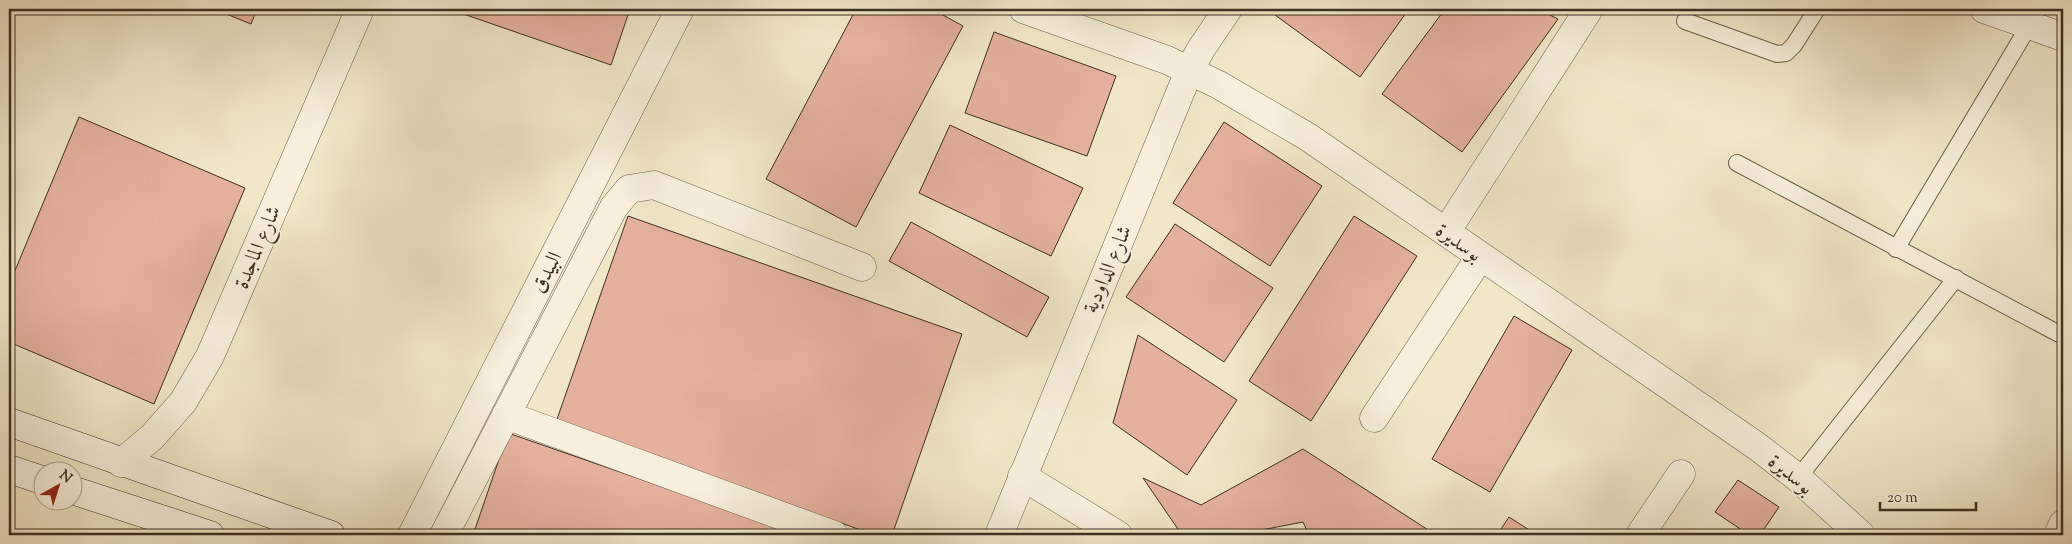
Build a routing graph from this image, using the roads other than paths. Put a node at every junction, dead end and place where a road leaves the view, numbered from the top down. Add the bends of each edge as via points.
1 (360, 9) edge
2 (680, 9) edge
3 (1023, 9) edge
4 (1228, 9) edge
5 (1589, 9) edge
6 (1817, 9) edge
7 (1984, 9) edge
8 (1685, 21) dead end
9 (2030, 24) junction
10 (2063, 37) edge
11 (1189, 71) junction
12 (1737, 163) dead end
13 (1446, 232) junction
14 (1896, 249) junction
15 (1480, 257) junction
16 (862, 267) dead end
17 (1956, 278) junction
18 (2063, 336) edge
19 (506, 415) junction
20 (1374, 418) dead end
21 (9, 422) edge
22 (121, 463) junction
23 (9, 469) edge
24 (1681, 474) dead end
25 (1022, 476) junction
26 (32, 477) edge
27 (1798, 478) junction
28 (82, 493) edge
29 (2063, 524) edge
30 (210, 535) edge
31 (331, 535) edge
32 (412, 535) edge
33 (444, 535) edge
34 (834, 535) edge
35 (999, 535) edge
36 (1118, 535) edge
37 (1640, 535) edge
38 (1861, 535) edge
39 (2058, 535) edge

1 - 22 street, شارع الماجدة via 210,356 183,402 152,437
2 - 32 street, البيدق
3 - 11 street, بوسديرة via 1167,60
4 - 11 street, شارع الداودية
5 - 13 street
6 - 8 lane via 1794,46 1786,53 1777,54
7 - 9 street
9 - 10 street
9 - 14 lane
11 - 13 street, بوسديرة via 1219,84 1308,137
11 - 25 street, شارع الداودية
12 - 14 lane
13 - 15 street, بوسديرة
14 - 17 lane
15 - 20 street
15 - 27 street, بوسديرة via 1758,447
16 - 19 street via 654,185 629,189 614,208
17 - 18 lane
17 - 27 lane
19 - 33 street
19 - 34 street
21 - 22 street
22 - 31 street
23 - 26 street
24 - 37 street
25 - 35 street, شارع الداودية
25 - 36 street
27 - 38 street, بوسديرة
28 - 30 street
29 - 39 street

